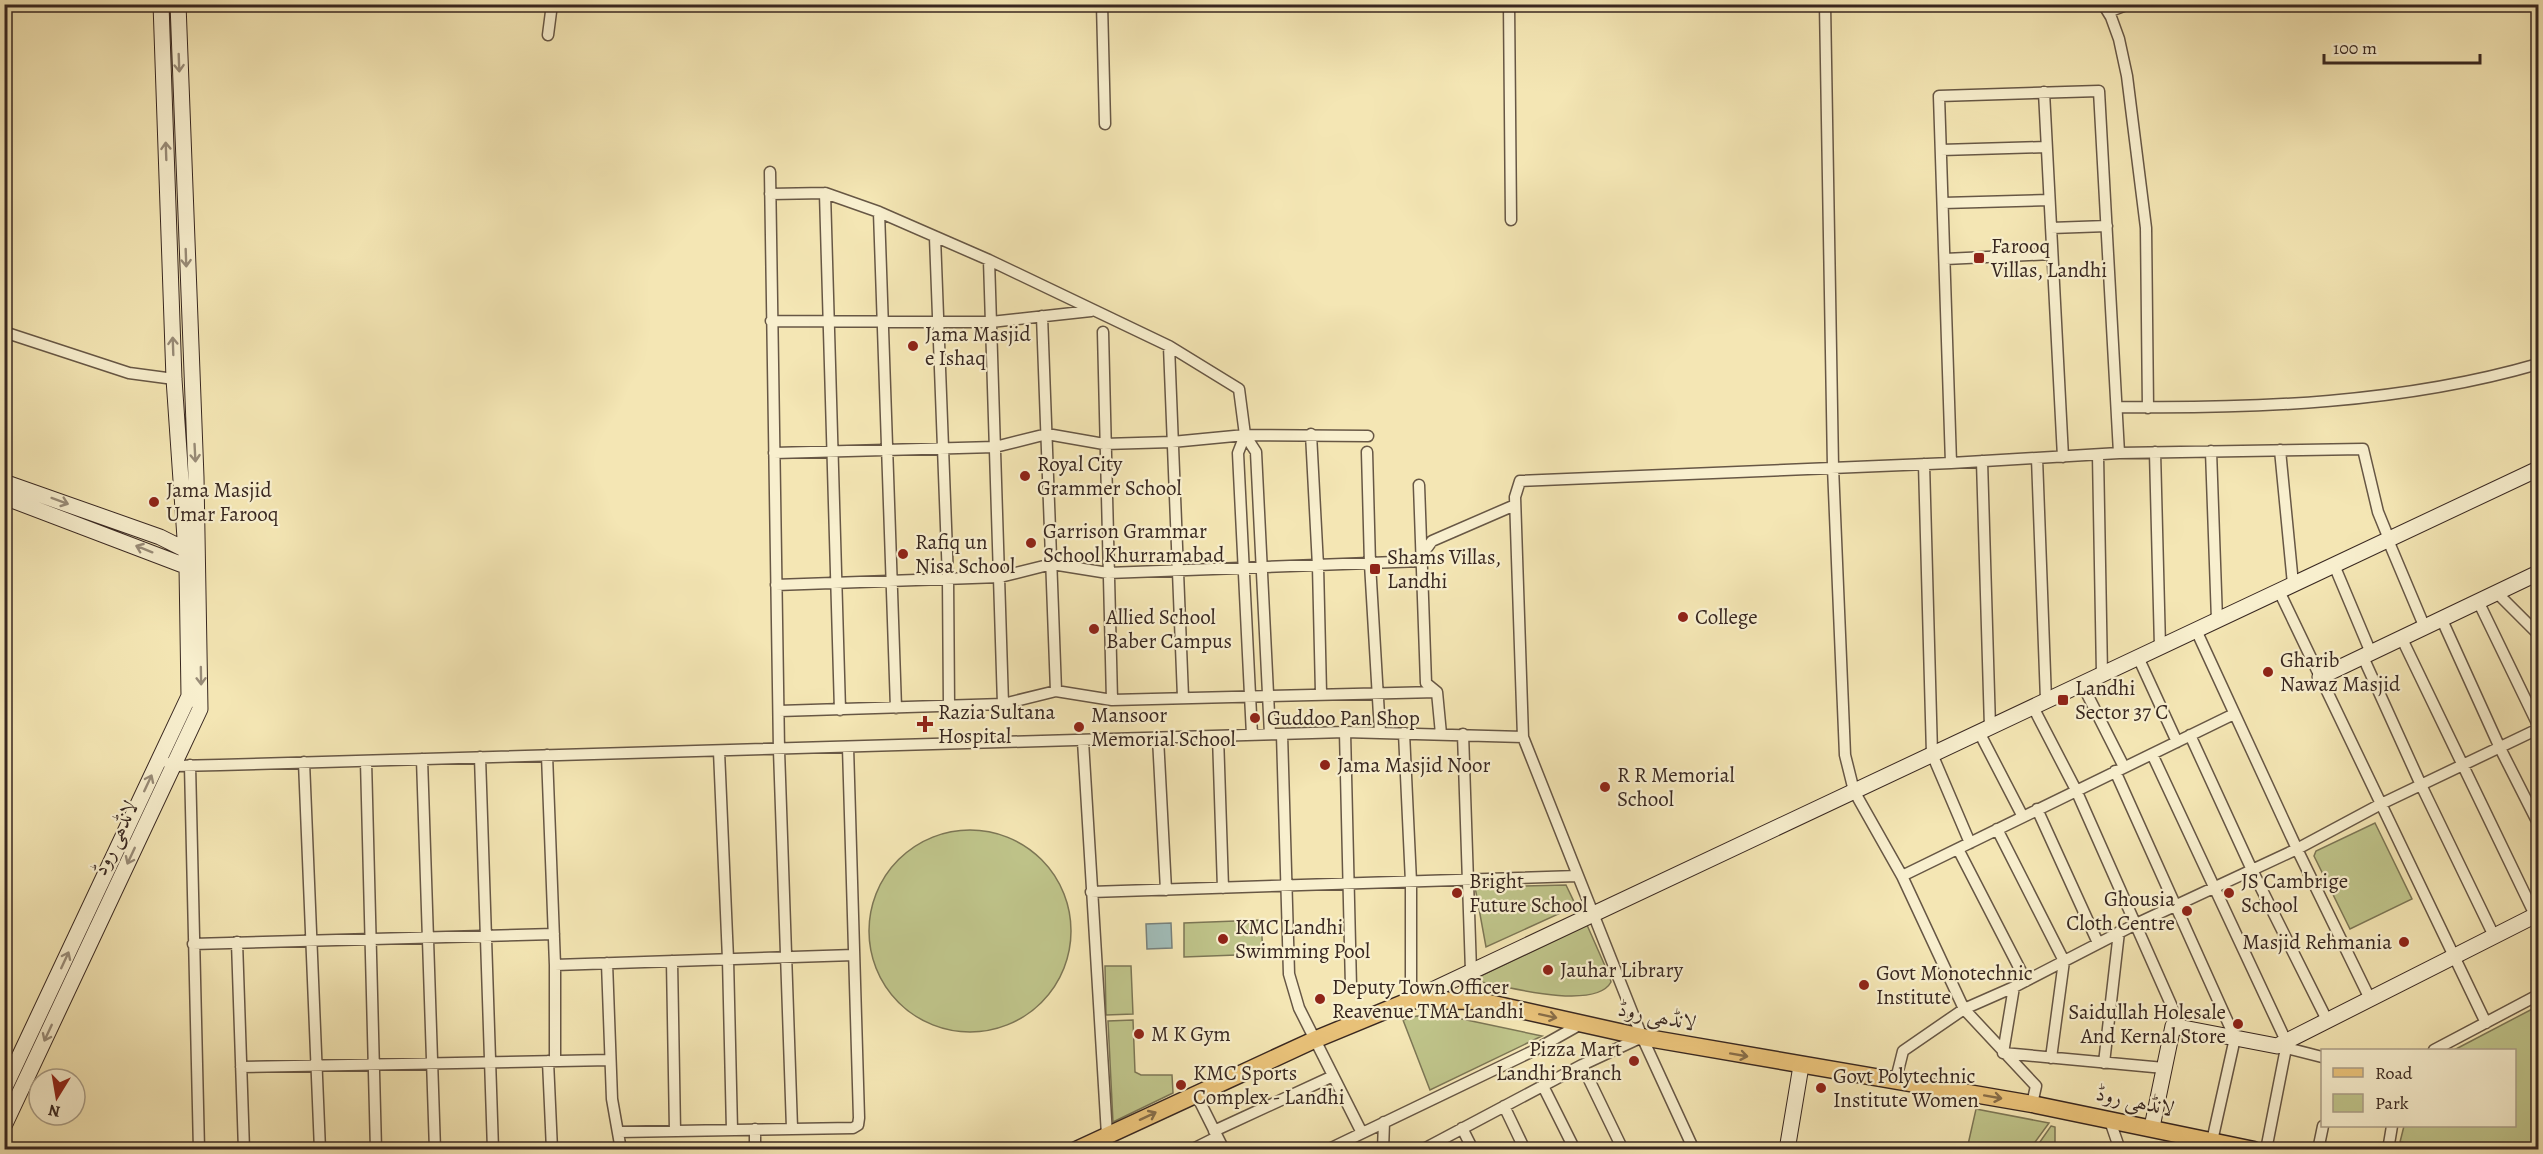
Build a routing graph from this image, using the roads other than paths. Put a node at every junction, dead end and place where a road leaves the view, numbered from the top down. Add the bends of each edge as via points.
1 (161, 4) edge
2 (178, 4) edge
3 (552, 4) edge
4 (1102, 4) edge
5 (1509, 4) edge
6 (1825, 4) edge
7 (2129, 4) edge
8 (2106, 8) edge
9 (548, 35) dead end
10 (2044, 92) junction
11 (1104, 124) dead end
12 (2046, 147) junction
13 (1941, 150) junction
14 (770, 172) dead end
15 (825, 193) junction
16 (770, 194) junction
17 (2049, 200) junction
18 (1943, 203) junction
19 (879, 212) junction
20 (1511, 220) dead end
21 (2107, 226) junction
22 (2051, 228) junction
23 (935, 237) junction
24 (2052, 254) junction
25 (988, 260) junction
26 (1945, 260) junction
27 (1093, 310) junction
28 (1042, 316) junction
29 (771, 321) junction
30 (828, 322) junction
31 (883, 322) junction
32 (938, 322) junction
33 (991, 322) junction
34 (4, 332) edge
35 (1103, 332) dead end
36 (1169, 346) junction
37 (2538, 364) edge
38 (174, 379) junction
39 (2117, 407) junction
40 (2148, 408) junction
41 (1047, 434) junction
42 (1311, 434) junction
43 (1245, 435) junction
44 (1368, 436) dead end
45 (1172, 442) junction
46 (1104, 444) junction
47 (996, 447) junction
48 (943, 448) junction
49 (887, 450) junction
50 (2280, 450) junction
51 (832, 451) junction
52 (2211, 451) junction
53 (1367, 452) dead end
54 (2155, 452) junction
55 (774, 453) junction
56 (2119, 453) junction
57 (2098, 454) junction
58 (2063, 457) junction
59 (2037, 458) junction
60 (1982, 461) junction
61 (1952, 463) junction
62 (1924, 464) junction
63 (1833, 467) junction
64 (2538, 468) edge
65 (4, 482) edge
66 (1419, 485) dead end
67 (4, 497) edge
68 (1515, 505) junction
69 (2388, 539) junction
70 (192, 553) junction
71 (1422, 561) junction
72 (1052, 564) junction
73 (1370, 564) junction
74 (2334, 565) junction
75 (1318, 566) junction
76 (1262, 568) junction
77 (193, 569) junction
78 (1244, 570) junction
79 (1178, 571) junction
80 (1107, 573) junction
81 (2538, 573) edge
82 (1000, 577) junction
83 (948, 579) junction
84 (892, 581) junction
85 (836, 583) junction
86 (776, 585) junction
87 (2286, 588) junction
88 (2497, 593) junction
89 (2479, 603) junction
90 (2217, 620) junction
91 (2442, 620) junction
92 (2425, 628) junction
93 (2196, 630) junction
94 (2538, 634) edge
95 (2402, 639) junction
96 (2160, 647) junction
97 (2367, 655) junction
98 (2138, 657) junction
99 (2102, 674) junction
100 (2320, 677) junction
101 (2082, 684) junction
102 (1056, 691) junction
103 (1376, 692) junction
104 (1437, 692) junction
105 (1322, 693) junction
106 (1268, 694) junction
107 (1250, 695) junction
108 (1183, 698) junction
109 (1112, 700) junction
110 (1003, 704) junction
111 (2040, 704) junction
112 (949, 706) junction
113 (896, 708) junction
114 (840, 710) junction
115 (779, 711) junction
116 (2234, 714) junction
117 (2538, 727) edge
118 (1985, 730) junction
119 (1345, 732) junction
120 (1380, 732) junction
121 (1404, 733) junction
122 (1276, 734) junction
123 (1441, 734) junction
124 (1463, 734) junction
125 (1252, 735) junction
126 (2190, 735) junction
127 (1218, 736) junction
128 (1523, 737) junction
129 (1158, 738) junction
130 (1083, 741) junction
131 (2177, 742) junction
132 (848, 747) junction
133 (2500, 747) junction
134 (779, 750) junction
135 (719, 751) junction
136 (1932, 754) junction
137 (2152, 754) junction
138 (547, 755) junction
139 (480, 757) junction
140 (422, 759) junction
141 (159, 760) junction
142 (366, 760) junction
143 (304, 762) junction
144 (190, 765) junction
145 (174, 766) junction
146 (2462, 766) junction
147 (2119, 769) junction
148 (2421, 785) junction
149 (2076, 790) junction
150 (1854, 791) junction
151 (2381, 804) junction
152 (2037, 809) junction
153 (2023, 817) junction
154 (2538, 823) edge
155 (1997, 829) junction
156 (1970, 843) junction
157 (1958, 849) junction
158 (2297, 849) junction
159 (2252, 870) junction
160 (1576, 876) junction
161 (1902, 876) junction
162 (1468, 878) junction
163 (1411, 882) junction
164 (1348, 884) junction
165 (1287, 886) junction
166 (1223, 888) junction
167 (2213, 888) junction
168 (1166, 890) junction
169 (1091, 892) junction
170 (2176, 905) junction
171 (1592, 914) junction
172 (2537, 914) edge
173 (2136, 924) junction
174 (79, 931) junction
175 (2119, 933) junction
176 (554, 934) junction
177 (487, 936) junction
178 (2494, 936) junction
179 (93, 938) junction
180 (429, 938) junction
181 (312, 940) junction
182 (372, 940) junction
183 (237, 942) junction
184 (2098, 943) junction
185 (193, 944) junction
186 (854, 955) junction
187 (786, 957) junction
188 (2454, 957) junction
189 (728, 959) junction
190 (672, 961) junction
191 (2064, 962) junction
192 (607, 963) junction
193 (555, 965) junction
194 (1471, 971) junction
195 (2026, 981) junction
196 (1351, 987) dead end
197 (2014, 987) junction
198 (2538, 996) edge
199 (2370, 999) junction
200 (1411, 1000) junction
201 (1964, 1009) junction
202 (2327, 1020) junction
203 (2486, 1023) junction
204 (1581, 1024) junction
205 (2181, 1027) junction
206 (1642, 1037) junction
207 (2235, 1038) junction
208 (1314, 1040) junction
209 (2283, 1045) junction
210 (2436, 1049) edge
211 (2003, 1053) junction
212 (2321, 1057) edge
213 (2052, 1058) junction
214 (610, 1060) junction
215 (552, 1061) junction
216 (491, 1062) junction
217 (434, 1063) junction
218 (2104, 1063) junction
219 (316, 1065) junction
220 (375, 1065) junction
221 (1582, 1065) junction
222 (1801, 1066) junction
223 (241, 1067) junction
224 (2164, 1068) junction
225 (1332, 1076) junction
226 (1896, 1079) junction
227 (1543, 1086) junction
228 (4, 1089) edge
229 (1196, 1094) junction
230 (2032, 1104) junction
231 (10, 1106) edge
232 (1504, 1106) junction
233 (2109, 1118) junction
234 (1384, 1122) junction
235 (4, 1126) edge
236 (2323, 1127) edge
237 (2392, 1127) edge
238 (792, 1128) junction
239 (1462, 1128) junction
240 (2152, 1128) junction
241 (755, 1129) junction
242 (732, 1130) junction
243 (675, 1131) junction
244 (618, 1132) junction
245 (1362, 1133) junction
246 (1216, 1134) junction
247 (1107, 1135) junction
248 (1344, 1142) junction
249 (2211, 1145) edge
250 (199, 1149) edge
251 (244, 1149) edge
252 (321, 1149) edge
253 (376, 1149) edge
254 (435, 1149) edge
255 (493, 1149) edge
256 (552, 1149) edge
257 (621, 1149) edge
258 (755, 1149) edge
259 (1079, 1149) edge
260 (1191, 1149) edge
261 (1224, 1149) edge
262 (1327, 1149) edge
263 (1355, 1149) edge
264 (1383, 1149) edge
265 (1424, 1149) edge
266 (1473, 1149) edge
267 (1525, 1149) edge
268 (1575, 1149) edge
269 (1623, 1149) edge
270 (1694, 1149) edge
271 (1787, 1149) edge
272 (2120, 1149) edge
273 (2254, 1149) edge
274 (2266, 1149) edge
275 (2318, 1149) edge
276 (2388, 1149) edge

38 -> 1 main road
2 -> 70 main road
3 - 9 street
4 - 11 street
5 - 20 street
6 - 63 street
7 - 8 street
8 - 40 street via 2119,39 2127,76 2146,228
10 - 12 street
10 - 13 street via 1939,96
10 - 21 street via 2099,91
12 - 13 street
12 - 17 street
13 - 18 street
14 - 16 street
15 - 16 street
15 - 19 street
15 - 30 street
16 - 29 street
17 - 18 street
17 - 22 street
18 - 26 street
19 - 23 street
19 - 31 street
21 - 22 street
21 - 39 street
22 - 24 street
23 - 25 street
23 - 32 street
24 - 26 street
24 - 58 street
25 - 27 street
25 - 33 street
26 - 61 street
27 - 28 street
27 - 36 street
28 - 33 street
28 - 41 street
29 - 30 street
29 - 55 street
30 - 31 street
30 - 51 street
31 - 32 street
31 - 49 street
32 - 33 street
32 - 48 street
33 - 47 street
34 - 38 street via 129,373
35 - 46 street
36 - 43 street via 1239,389
36 - 45 street
37 - 40 street via 2470,383 2287,406
38 - 70 main road
39 - 40 street
39 - 56 street
41 - 46 street
41 - 47 street
41 - 72 street
42 - 43 street
42 - 44 street
42 - 75 street
43 - 45 street
43 - 76 street via 1256,452
43 - 78 street via 1238,453
45 - 46 street
45 - 79 street
46 - 80 street
47 - 48 street
47 - 82 street
48 - 49 street
48 - 83 street
49 - 51 street
49 - 84 street
50 - 52 street
50 - 69 street via 2362,449
50 - 87 street
51 - 55 street
51 - 85 street
52 - 54 street
52 - 90 street
53 - 73 street
54 - 56 street
54 - 96 street
55 - 86 street
56 - 57 street
57 - 58 street
57 - 99 street
58 - 59 street
59 - 60 street
59 - 111 street
60 - 61 street
60 - 118 street
61 - 62 street
62 - 63 street
62 - 136 street
63 - 68 street via 1520,481
63 - 150 street via 1845,755
64 - 69 main road
65 -> 70 main road via 159,537
66 - 71 street
77 -> 67 main road
68 - 71 street via 1432,541
68 - 128 street
69 - 74 main road
69 - 92 street
70 - 77 main road, لانڈھی روڈ
71 - 73 street
71 - 104 street via 1426,682
72 - 80 street
72 - 82 street
72 - 102 street
73 - 75 street
73 - 103 street
74 - 87 main road
74 - 97 street
75 - 76 street
75 - 105 street
76 - 78 street
76 - 106 street
77 - 141 main road, لانڈھی روڈ via 189,696
77 -> 145 main road, لانڈھی روڈ via 200,709
78 - 79 street
78 - 107 street
79 - 80 street
79 - 108 street
80 - 109 street
81 - 88 main road
82 - 83 street
82 - 110 street
83 - 84 street
83 - 112 street
84 - 85 street
84 - 113 street
85 - 86 street
85 - 114 street
86 - 115 street
87 - 90 main road
87 - 100 street
88 - 89 main road
88 - 94 street
89 - 91 main road
89 - 117 street
90 - 93 main road
91 - 92 main road
91 - 133 street
92 - 95 main road
93 - 96 main road
93 - 116 street
95 - 97 main road
95 - 146 street
96 - 98 main road
97 - 100 main road
97 - 148 street
98 - 99 main road
98 - 131 street
99 - 101 main road
100 - 151 street
101 - 111 main road
101 - 147 street
102 - 109 street
102 - 110 street
103 - 104 street
103 - 105 street
103 - 120 street
104 - 123 street
105 - 106 street
106 - 107 street
106 - 122 street
107 - 108 street
107 - 125 street
108 - 109 street
110 - 112 street
111 - 118 main road
111 - 149 street
112 - 113 street
113 - 114 street
114 - 115 street
115 - 134 street
116 - 126 street
116 - 158 street
117 - 133 street
118 - 136 main road
118 - 153 street
119 - 120 street
119 - 122 street
119 - 164 street
120 - 121 street
121 - 123 street
121 - 163 street
122 - 125 street
122 - 165 street
123 - 124 street
124 - 128 street
124 - 162 street
125 - 127 street
126 - 131 street
126 - 159 street
127 - 129 street
127 - 166 street
128 - 160 street
129 - 130 street
129 - 168 street
130 - 132 street
130 - 169 street
131 - 137 street
132 - 134 street
132 - 186 street
133 - 146 street
133 - 154 street
134 - 135 street
134 - 187 street
135 - 138 street
135 - 189 street
136 - 150 main road
136 - 156 street
137 - 147 street
137 - 167 street
138 - 139 street
138 - 176 street
139 - 140 street
139 - 177 street
140 - 142 street
140 - 180 street
141 - 145 street
174 -> 141 main road, لانڈھی روڈ
142 - 143 street
142 - 182 street
143 - 144 street
143 - 181 street
144 - 145 street
144 - 185 street
145 -> 179 main road, لانڈھی روڈ
146 - 148 street
146 - 172 street
147 - 149 street
147 - 170 street
148 - 151 street
148 - 178 street
149 - 152 street
149 - 173 street
150 - 161 street
150 - 171 main road
151 - 158 street
151 - 188 street
152 - 153 street
152 - 184 street
153 - 155 street
155 - 156 street
155 - 191 street
156 - 157 street
157 - 161 street
157 - 195 street
158 - 159 street
158 - 199 street
159 - 167 street
159 - 202 street
160 - 162 street
160 - 171 street
161 - 201 street
162 - 163 street
162 - 194 street
163 - 164 street
163 - 200 street
164 - 165 street
164 - 196 street
165 - 166 street
165 - 208 street via 1289,974
166 - 168 street
167 - 170 street
167 - 209 street
168 - 169 street
169 - 247 street
170 - 173 street
170 - 207 street
171 - 194 main road
171 - 206 street
172 - 178 main road
173 - 175 street
173 - 205 street
174 - 179 main road
228 -> 174 main road, لانڈھی روڈ
175 - 184 street
175 - 218 street
176 - 177 street
176 - 193 street
177 - 180 street
177 - 216 street
178 - 188 main road
179 -> 231 main road, لانڈھی روڈ
180 - 182 street
180 - 217 street
181 - 182 street
181 - 183 street
181 - 219 street
182 - 220 street
183 - 185 street
183 - 223 street
184 - 191 street
185 - 250 street
186 - 187 street
186 - 238 street via 858,1125
187 - 189 street
187 - 238 street
188 - 199 main road
188 - 203 street
189 - 190 street
189 - 242 street
190 - 192 street
190 - 243 street
191 - 195 street
191 - 213 street
192 - 193 street
192 - 214 street
193 - 215 street
194 - 200 main road
195 - 197 street
197 - 201 street
197 - 211 street
198 - 203 street
199 - 202 main road
200 -> 204 main road, لانڈھی روڈ via 1480,1001
200 - 208 main road, لانڈھی روڈ
201 - 211 street
201 - 226 street via 1903,1051
202 - 209 main road
203 - 210 street
204 - 206 main road, لانڈھی روڈ
204 - 234 street
205 - 207 main road
205 - 224 main road via 2173,1026
206 - 221 street
206 -> 222 main road, لانڈھی روڈ
206 - 270 street
207 - 209 main road
207 - 249 street
208 - 225 street
208 - 229 main road, لانڈھی روڈ
209 - 212 street
209 - 274 street
211 - 213 street
211 - 230 street via 2036,1086
213 - 218 street
214 - 215 street
214 - 244 street
215 - 216 street
215 - 256 street
216 - 217 street
216 - 255 street
217 - 220 street
217 - 254 street
218 - 224 street
219 - 220 street
219 - 223 street
219 - 252 street
220 - 253 street
221 - 227 street
221 - 269 street
222 - 226 main road, لانڈھی روڈ
222 - 271 main road
223 - 251 street
224 - 240 main road
225 - 245 street
225 - 246 street
226 -> 230 main road, لانڈھی روڈ
227 - 232 street
227 - 268 street
229 - 246 street
247 -> 229 main road, لانڈھی روڈ
230 - 233 main road, لانڈھی روڈ
231 - 235 main road, لانڈھی روڈ
232 - 239 street
232 - 267 street
233 - 240 main road, لانڈھی روڈ
233 - 272 street
234 - 245 street
234 - 264 street
236 - 275 street
237 - 276 street
238 - 241 street
239 - 265 street
239 - 266 street
240 - 249 main road, لانڈھی روڈ
241 - 242 street
241 - 258 street
242 - 243 street
243 - 244 street
244 - 257 street
245 - 248 street
246 - 260 street
246 - 261 street
247 - 259 main road, لانڈھی روڈ
248 - 262 street
248 - 263 street
249 - 273 main road, لانڈھی روڈ

